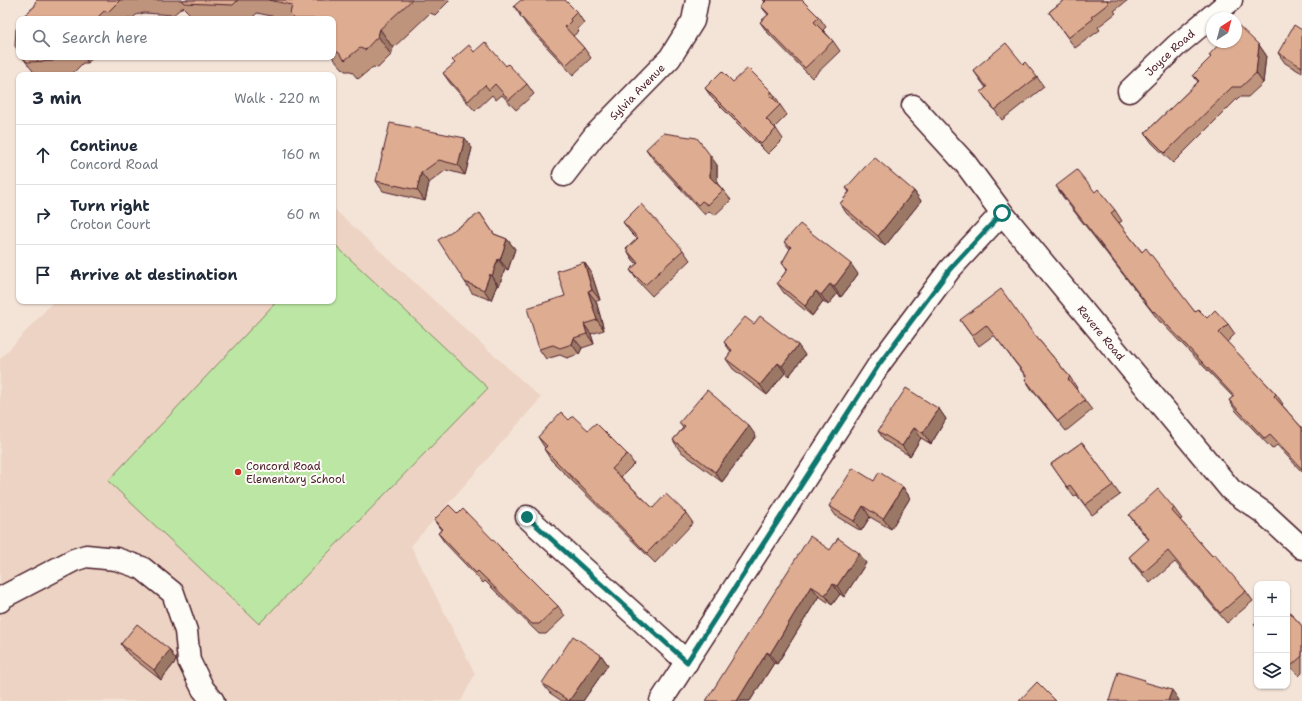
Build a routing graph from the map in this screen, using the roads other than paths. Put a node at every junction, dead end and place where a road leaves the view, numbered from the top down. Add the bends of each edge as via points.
1 (697, 0) edge
2 (1231, 0) edge
3 (1129, 91) dead end
4 (913, 106) dead end
5 (564, 175) dead end
6 (1002, 213) junction
7 (527, 517) dead end
8 (1302, 548) edge
9 (0, 601) edge
10 (687, 662) junction
11 (213, 701) edge
12 (661, 701) edge

1 - 5 street, Sylvia Avenue via 693,21 670,58 594,136
2 - 3 street, Joyce Road via 1176,46
4 - 6 street, Revere Road via 965,163
6 - 8 street, Revere Road via 1231,490 1264,513
6 - 10 street via 950,269 880,363
7 - 10 street
9 - 11 street via 74,560 86,556 116,559 142,568 173,593 186,631 190,661 203,689
10 - 12 street

